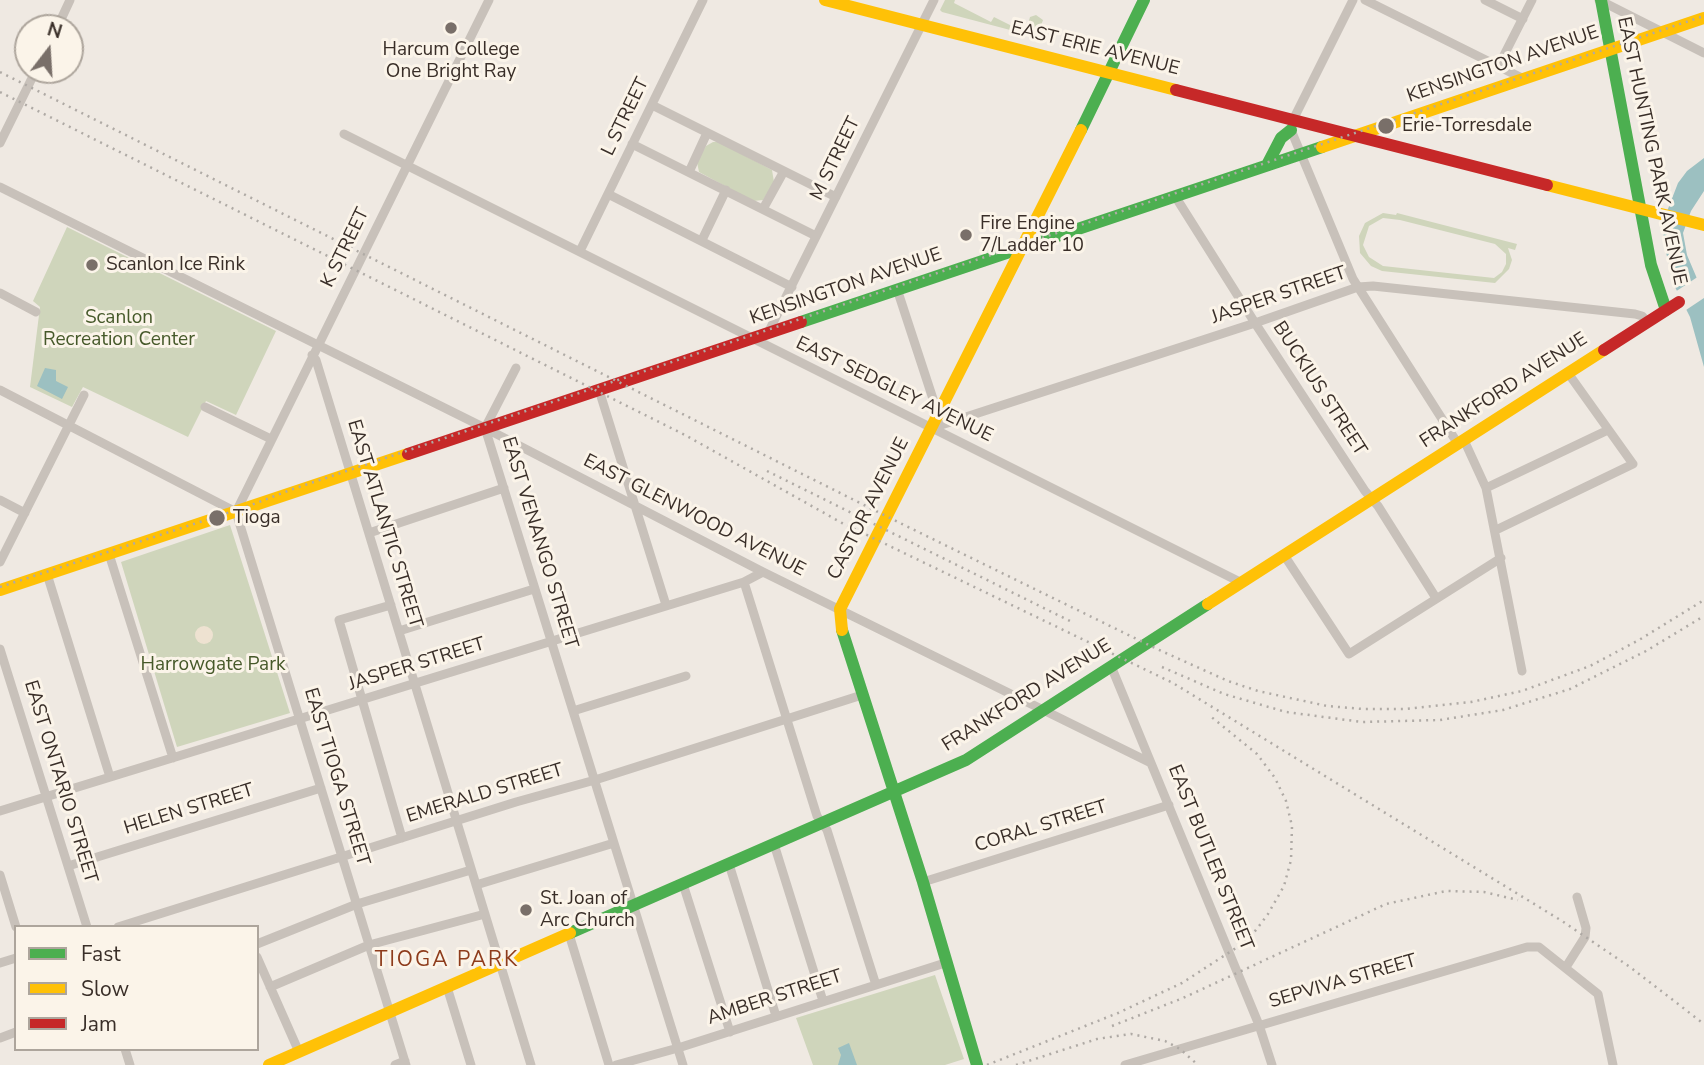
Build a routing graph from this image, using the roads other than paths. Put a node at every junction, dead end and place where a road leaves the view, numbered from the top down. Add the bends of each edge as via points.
1 (489, 0) edge
2 (703, 0) edge
3 (825, 0) edge
4 (934, 0) edge
5 (1144, 0) edge
6 (1353, 0) edge
7 (1365, 0) edge
8 (1485, 0) edge
9 (1532, 0) edge
10 (1601, 0) edge
11 (853, 3) edge
12 (1704, 18) edge
13 (1523, 19) junction
14 (922, 25) junction
15 (1663, 33) junction
16 (1610, 50) junction
17 (1704, 53) edge
18 (1499, 66) junction
19 (1108, 72) junction
20 (1524, 79) junction
21 (29, 84) edge
22 (652, 105) junction
23 (1292, 125) junction
24 (708, 133) junction
25 (344, 134) dead end
26 (1355, 135) junction
27 (0, 143) edge
28 (632, 144) junction
29 (1299, 154) junction
30 (1267, 165) junction
31 (406, 166) junction
32 (784, 171) junction
33 (689, 172) junction
34 (0, 187) edge
35 (726, 190) junction
36 (608, 194) junction
37 (1175, 196) junction
38 (836, 197) junction
39 (763, 209) junction
40 (1641, 209) junction
41 (1699, 224) edge
42 (816, 236) junction
43 (702, 240) junction
44 (1023, 247) junction
45 (580, 251) junction
46 (792, 287) junction
47 (1358, 287) junction
48 (897, 289) junction
49 (2, 298) edge
50 (1679, 302) dead end
51 (1666, 310) junction
52 (36, 312) dead end
53 (1647, 322) junction
54 (1255, 323) junction
55 (768, 333) junction
56 (752, 339) junction
57 (317, 346) junction
58 (312, 355) junction
59 (516, 368) dead end
60 (1568, 373) junction
61 (0, 390) edge
62 (599, 390) junction
63 (85, 395) dead end
64 (205, 407) dead end
65 (70, 425) junction
66 (485, 428) junction
67 (932, 428) junction
68 (1608, 430) junction
69 (271, 439) junction
70 (1461, 442) junction
71 (350, 473) junction
72 (504, 488) junction
73 (1486, 488) junction
74 (1372, 499) junction
75 (0, 500) edge
76 (635, 506) junction
77 (236, 512) junction
78 (25, 513) junction
79 (1496, 530) junction
80 (369, 533) junction
81 (108, 554) junction
82 (1284, 555) junction
83 (1501, 558) junction
84 (0, 562) edge
85 (764, 572) junction
86 (47, 574) junction
87 (744, 582) junction
88 (1242, 583) junction
89 (534, 589) junction
90 (0, 590) edge
91 (1436, 598) junction
92 (666, 604) junction
93 (391, 605) junction
94 (840, 609) junction
95 (399, 631) junction
96 (551, 641) junction
97 (0, 649) edge
98 (1111, 666) junction
99 (1522, 671) dead end
100 (686, 676) dead end
101 (415, 684) junction
102 (862, 695) junction
103 (362, 700) junction
104 (1042, 710) junction
105 (573, 711) junction
106 (300, 719) junction
107 (786, 719) junction
108 (173, 758) junction
109 (1152, 763) junction
110 (110, 777) junction
111 (595, 780) junction
112 (321, 788) junction
113 (894, 793) junction
114 (46, 796) junction
115 (1169, 805) junction
116 (0, 811) edge
117 (456, 821) junction
118 (820, 823) junction
119 (402, 838) junction
120 (614, 843) junction
121 (774, 844) junction
122 (342, 857) junction
123 (729, 864) junction
124 (68, 866) junction
125 (471, 870) junction
126 (0, 875) edge
127 (923, 882) junction
128 (683, 884) junction
129 (476, 885) junction
130 (1577, 897) dead end
131 (357, 904) junction
132 (634, 905) junction
133 (485, 914) junction
134 (15, 925) edge
135 (86, 925) edge
136 (124, 925) edge
137 (569, 934) junction
138 (259, 943) edge
139 (369, 945) junction
140 (259, 962) edge
141 (945, 963) junction
142 (500, 964) junction
143 (1566, 967) junction
144 (876, 985) junction
145 (270, 987) junction
146 (447, 987) junction
147 (823, 1001) junction
148 (390, 1013) junction
149 (776, 1016) junction
150 (1259, 1025) junction
151 (730, 1031) junction
152 (678, 1048) junction
153 (299, 1052) junction
154 (405, 1063) edge
155 (269, 1065) edge
156 (395, 1065) edge
157 (471, 1065) edge
158 (531, 1065) edge
159 (609, 1065) edge
160 (616, 1065) edge
161 (683, 1065) edge
162 (977, 1065) edge
163 (1125, 1065) edge
164 (1272, 1065) edge
165 (1613, 1065) edge

1 - 31 street, K STREET
2 - 22 street, L STREET
3 - 11 main road, EAST ERIE AVENUE
4 - 14 street, M STREET
5 - 19 main road, CASTOR AVENUE
6 - 23 street
7 - 18 street
8 - 13 street
9 - 13 street
10 - 15 street
10 - 16 main road, EAST HUNTING PARK AVENUE
11 - 14 main road, EAST ERIE AVENUE
12 - 15 main road, KENSINGTON AVENUE
13 - 18 street
14 - 19 main road, EAST ERIE AVENUE
14 - 38 street, M STREET
15 - 16 main road, KENSINGTON AVENUE
15 - 17 street
16 - 20 main road, KENSINGTON AVENUE
16 - 40 main road, EAST HUNTING PARK AVENUE
18 - 20 street
19 - 23 main road, EAST ERIE AVENUE
19 - 44 main road, CASTOR AVENUE
20 - 26 main road, KENSINGTON AVENUE
21 - 27 street
22 - 24 street
22 - 28 street, L STREET
23 - 26 main road, EAST ERIE AVENUE
23 - 29 street
23 - 30 main road
24 - 32 street
24 - 33 street
25 - 31 street, EAST SEDGLEY AVENUE
26 - 29 main road, KENSINGTON AVENUE
26 - 40 main road, EAST ERIE AVENUE
28 - 33 street
28 - 36 street, L STREET
29 - 30 main road, KENSINGTON AVENUE
29 - 47 street
30 - 37 main road, KENSINGTON AVENUE
31 - 45 street, EAST SEDGLEY AVENUE
31 - 57 street, K STREET
32 - 38 street
32 - 39 street
33 - 35 street
34 - 57 street, EAST VENANGO STREET
35 - 39 street
35 - 43 street
36 - 43 street
36 - 45 street, L STREET
37 - 44 main road, KENSINGTON AVENUE
37 - 54 street, BUCKIUS STREET
38 - 42 street, M STREET
39 - 42 street
40 - 41 main road, EAST ERIE AVENUE
40 - 51 main road, EAST HUNTING PARK AVENUE via 1651,265
42 - 46 street, M STREET
43 - 46 street
44 - 48 main road, KENSINGTON AVENUE
44 - 67 main road, CASTOR AVENUE
45 - 56 street, EAST SEDGLEY AVENUE
46 - 55 street, M STREET
47 - 53 street, JASPER STREET via 1635,314
47 - 54 street, JASPER STREET
47 - 70 street
48 - 55 main road, KENSINGTON AVENUE
48 - 67 street via 935,405
49 - 52 street
50 - 51 main road, FRANKFORD AVENUE
51 - 53 main road, FRANKFORD AVENUE
53 - 60 main road, FRANKFORD AVENUE
54 - 67 street, JASPER STREET
54 - 74 street, BUCKIUS STREET
55 - 56 main road, KENSINGTON AVENUE
56 - 62 main road, KENSINGTON AVENUE
56 - 67 street, EAST SEDGLEY AVENUE
57 - 58 street, K STREET
57 - 66 street, EAST VENANGO STREET
58 - 69 street, K STREET
58 - 71 street, EAST ATLANTIC STREET
59 - 66 street
60 - 68 street
60 - 70 main road, FRANKFORD AVENUE
61 - 65 street
62 - 66 main road, KENSINGTON AVENUE
62 - 76 street
63 - 65 street
64 - 69 street
65 - 77 street
65 - 78 street
66 - 71 main road, KENSINGTON AVENUE
66 - 72 street, EAST VENANGO STREET
66 - 76 street, EAST GLENWOOD AVENUE
67 - 88 street, EAST SEDGLEY AVENUE
67 - 94 main road, CASTOR AVENUE
68 - 73 street
68 - 79 street via 1633,464
69 - 77 street, K STREET
70 - 73 street
70 - 74 main road, FRANKFORD AVENUE
71 - 77 main road, KENSINGTON AVENUE
71 - 80 street, EAST ATLANTIC STREET
72 - 80 street
72 - 89 street, EAST VENANGO STREET
73 - 79 street
74 - 82 main road, FRANKFORD AVENUE
74 - 91 street, BUCKIUS STREET
75 - 78 street
76 - 85 street, EAST GLENWOOD AVENUE
76 - 92 street
77 - 81 main road, KENSINGTON AVENUE
77 - 106 street, EAST TIOGA STREET
78 - 84 street
79 - 83 street
80 - 93 street, EAST ATLANTIC STREET
81 - 86 main road, KENSINGTON AVENUE
81 - 108 street
82 - 88 main road, FRANKFORD AVENUE
82 - 91 street via 1349,654
83 - 91 street
83 - 99 street
85 - 87 street, JASPER STREET
85 - 94 street, EAST GLENWOOD AVENUE
86 - 90 main road, KENSINGTON AVENUE
86 - 110 street
87 - 92 street, JASPER STREET
87 - 107 street
88 - 98 main road, FRANKFORD AVENUE
89 - 95 street
89 - 96 street, EAST VENANGO STREET
92 - 96 street, JASPER STREET
93 - 95 street, EAST ATLANTIC STREET
93 - 103 street via 339,620
94 - 102 main road, CASTOR AVENUE via 842,631
94 - 104 street, EAST GLENWOOD AVENUE
95 - 101 street, EAST ATLANTIC STREET
96 - 101 street, JASPER STREET
96 - 105 street, EAST VENANGO STREET
97 - 114 street, EAST ONTARIO STREET
98 - 104 main road, FRANKFORD AVENUE
98 - 109 street, EAST BUTLER STREET
100 - 105 street
101 - 103 street, JASPER STREET
101 - 117 street, EAST ATLANTIC STREET
102 - 107 street, EMERALD STREET
102 - 113 main road, CASTOR AVENUE
103 - 106 street, JASPER STREET
103 - 119 street
104 - 109 street, EAST GLENWOOD AVENUE
104 - 113 main road, FRANKFORD AVENUE via 965,760
105 - 111 street, EAST VENANGO STREET
106 - 108 street, JASPER STREET
106 - 112 street, EAST TIOGA STREET
107 - 111 street, EMERALD STREET
107 - 118 street
108 - 110 street, JASPER STREET
109 - 115 street, EAST BUTLER STREET
110 - 114 street, JASPER STREET
111 - 117 street, EMERALD STREET
111 - 120 street, EAST VENANGO STREET
112 - 122 street, EAST TIOGA STREET
112 - 124 street, HELEN STREET
113 - 118 main road, FRANKFORD AVENUE
113 - 127 main road, CASTOR AVENUE
114 - 116 street, JASPER STREET
114 - 124 street, EAST ONTARIO STREET
115 - 127 street, CORAL STREET
115 - 150 street, EAST BUTLER STREET
117 - 119 street, EMERALD STREET
117 - 125 street, EAST ATLANTIC STREET
118 - 121 main road, FRANKFORD AVENUE
118 - 144 street via 827,830
119 - 122 street, EMERALD STREET
120 - 129 street
120 - 132 street, EAST VENANGO STREET
121 - 123 main road, FRANKFORD AVENUE
121 - 147 street
122 - 131 street, EAST TIOGA STREET
122 - 136 street, EMERALD STREET
123 - 128 main road, FRANKFORD AVENUE
123 - 149 street
124 - 135 street, EAST ONTARIO STREET
125 - 129 street, EAST ATLANTIC STREET
125 - 131 street
126 - 134 street
127 - 141 main road, CASTOR AVENUE
128 - 132 main road, FRANKFORD AVENUE
128 - 151 street
129 - 133 street, EAST ATLANTIC STREET
130 - 143 street via 1585,937
131 - 138 street
131 - 139 street, EAST TIOGA STREET
132 - 137 main road, FRANKFORD AVENUE
132 - 152 street, EAST VENANGO STREET
133 - 139 street
133 - 142 street, EAST ATLANTIC STREET
137 - 142 main road, FRANKFORD AVENUE
137 - 159 street
139 - 145 street
139 - 148 street, EAST TIOGA STREET
140 - 145 street
141 - 144 street, AMBER STREET
141 - 162 main road, CASTOR AVENUE
142 - 146 main road, FRANKFORD AVENUE
142 - 158 street, EAST ATLANTIC STREET
143 - 150 street, SEPVIVA STREET via 1539,947 1527,947
143 - 165 street, SEPVIVA STREET via 1598,994
144 - 147 street, AMBER STREET
145 - 153 street
146 - 148 main road, FRANKFORD AVENUE
146 - 157 street
147 - 149 street, AMBER STREET
148 - 153 main road, FRANKFORD AVENUE
148 - 154 street, EAST TIOGA STREET
149 - 151 street, AMBER STREET
150 - 163 street, SEPVIVA STREET
150 - 164 street, EAST BUTLER STREET
151 - 152 street, AMBER STREET
152 - 160 street, AMBER STREET
152 - 161 street, EAST VENANGO STREET
153 - 155 main road, FRANKFORD AVENUE
154 - 156 street

